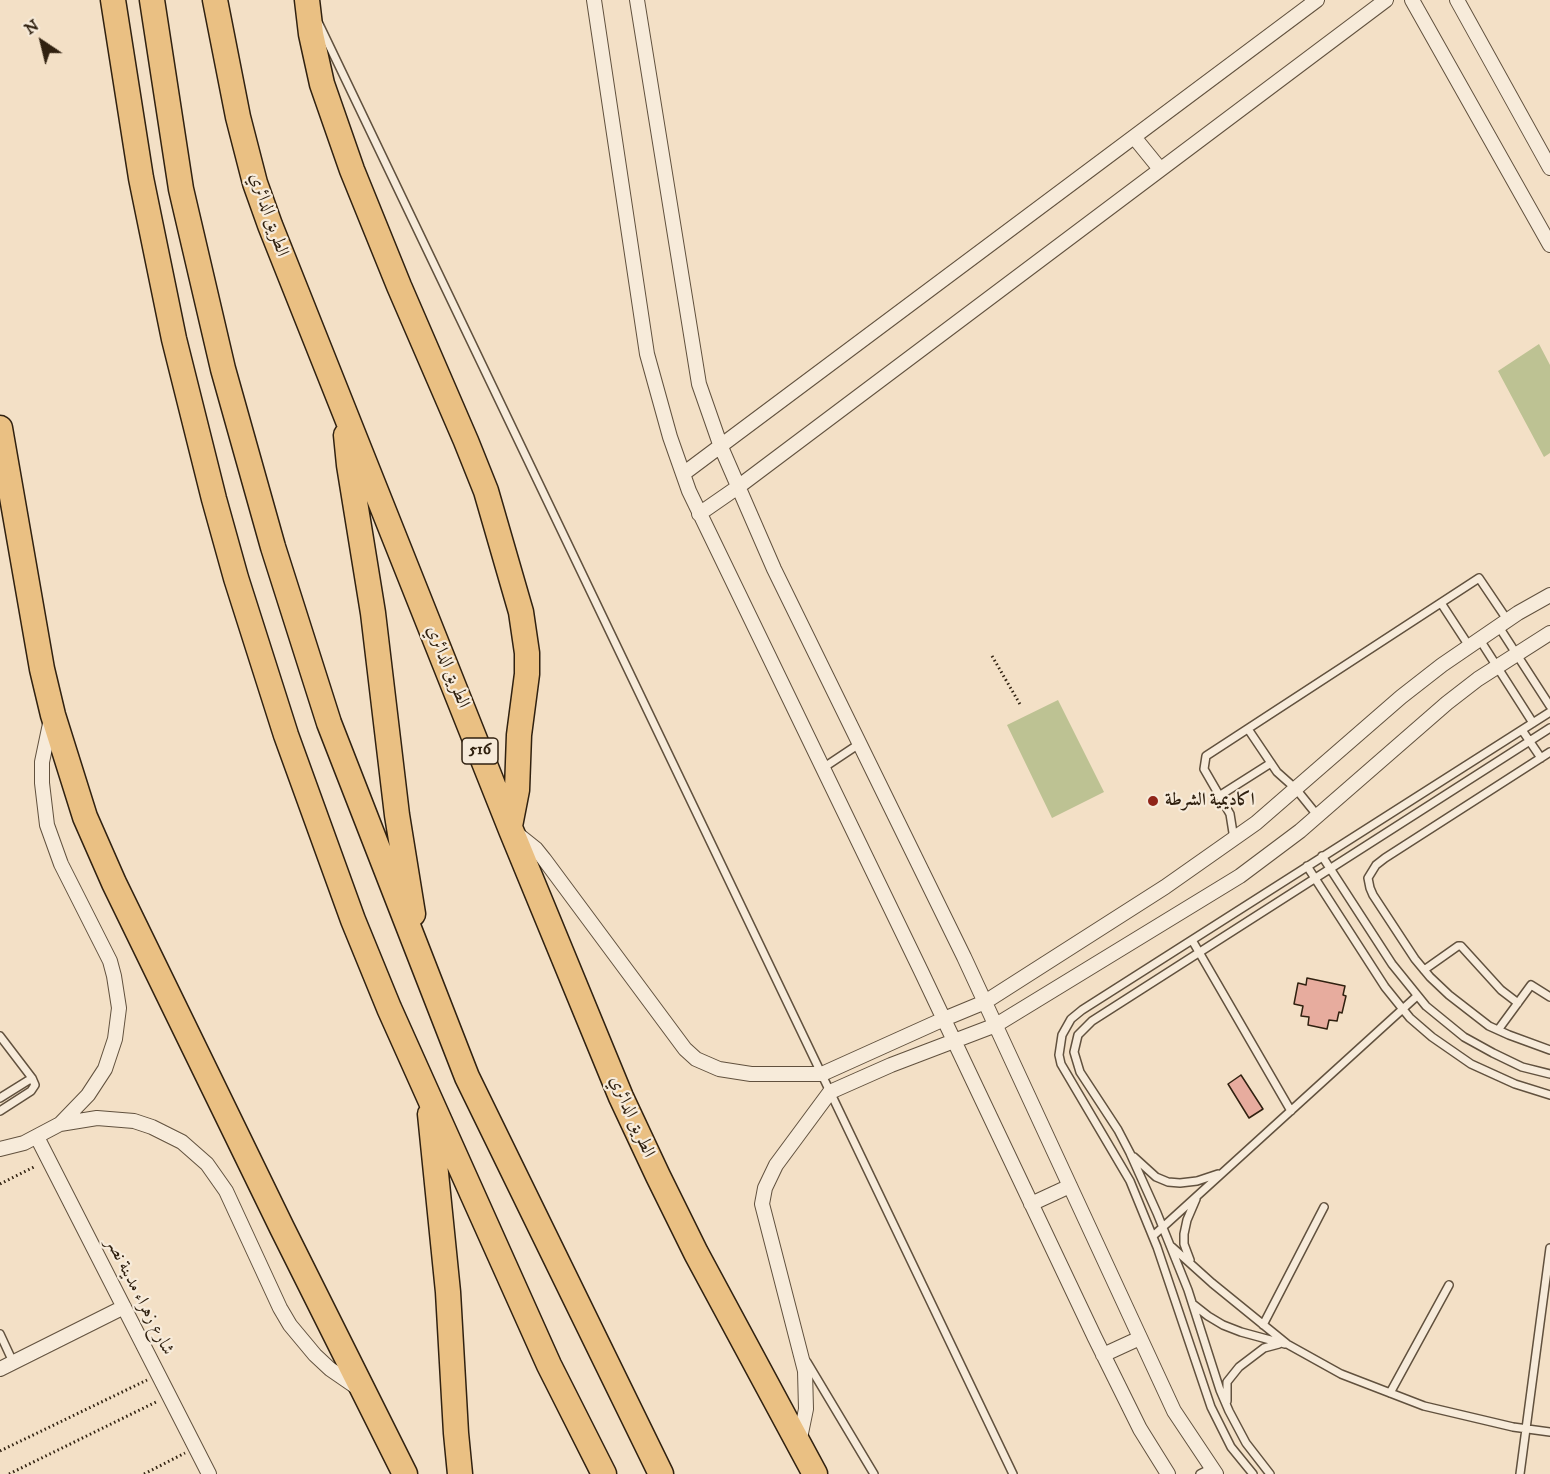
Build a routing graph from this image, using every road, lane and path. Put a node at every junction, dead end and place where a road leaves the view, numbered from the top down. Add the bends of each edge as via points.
1 (113, 0) edge
2 (152, 0) edge
3 (215, 0) edge
4 (307, 0) edge
5 (594, 0) edge
6 (637, 0) edge
7 (1317, 0) edge
8 (1386, 0) edge
9 (1412, 0) edge
10 (1457, 0) edge
11 (1134, 137) junction
12 (1550, 168) edge
13 (1160, 169) junction
14 (1550, 245) edge
15 (343, 406) junction
16 (1, 439) edge
17 (721, 447) junction
18 (683, 474) junction
19 (738, 487) junction
20 (699, 514) junction
21 (1550, 595) edge
22 (1441, 603) junction
23 (1503, 624) junction
24 (1550, 633) edge
25 (1474, 643) junction
26 (1516, 654) junction
27 (992, 656) dead end
28 (1497, 667) junction
29 (1021, 706) dead end
30 (1550, 706) edge
31 (1550, 712) edge
32 (53, 715) junction
33 (1533, 723) junction
34 (1550, 728) edge
35 (1248, 729) junction
36 (1522, 730) junction
37 (1530, 741) junction
38 (860, 744) junction
39 (1550, 752) edge
40 (1541, 758) junction
41 (1271, 763) junction
42 (823, 768) junction
43 (1296, 789) junction
44 (1219, 796) junction
45 (1317, 815) junction
46 (510, 828) junction
47 (1234, 839) junction
48 (1322, 856) junction
49 (1307, 866) junction
50 (1330, 868) junction
51 (1314, 877) junction
52 (1192, 939) junction
53 (1199, 951) junction
54 (422, 967) junction
55 (1424, 970) junction
56 (1417, 996) junction
57 (1550, 997) edge
58 (985, 1002) junction
59 (1518, 1003) junction
60 (1402, 1010) junction
61 (944, 1019) junction
62 (996, 1024) junction
63 (1498, 1030) junction
64 (0, 1036) edge
65 (953, 1040) junction
66 (1550, 1050) edge
67 (822, 1074) junction
68 (1550, 1074) edge
69 (32, 1078) junction
70 (830, 1092) junction
71 (1550, 1095) edge
72 (0, 1098) edge
73 (430, 1100) junction
74 (0, 1111) edge
75 (1291, 1111) junction
76 (60, 1124) junction
77 (37, 1137) junction
78 (0, 1149) edge
79 (1130, 1153) junction
80 (49, 1159) junction
81 (1225, 1171) junction
82 (0, 1184) edge
83 (1070, 1186) junction
84 (1199, 1194) junction
85 (1031, 1204) junction
86 (1324, 1207) dead end
87 (1163, 1227) junction
88 (1153, 1236) junction
89 (1170, 1245) junction
90 (1550, 1248) edge
91 (1195, 1267) junction
92 (1449, 1285) dead end
93 (1192, 1303) junction
94 (124, 1307) junction
95 (1263, 1324) junction
96 (0, 1334) edge
97 (1140, 1338) junction
98 (1287, 1344) junction
99 (800, 1349) junction
100 (1103, 1355) junction
101 (13, 1362) junction
102 (0, 1369) edge
103 (158, 1374) junction
104 (363, 1391) junction
105 (1390, 1393) junction
106 (169, 1396) junction
107 (1227, 1406) junction
108 (1526, 1429) junction
109 (1550, 1432) edge
110 (798, 1443) junction
111 (196, 1448) junction
112 (0, 1451) edge
113 (1209, 1472) edge
114 (9, 1474) edge
115 (144, 1474) edge
116 (209, 1474) edge
117 (405, 1474) edge
118 (460, 1474) edge
119 (604, 1474) edge
120 (661, 1474) edge
121 (815, 1474) edge
122 (874, 1474) edge
123 (1013, 1474) edge
124 (1168, 1474) edge
125 (1253, 1474) edge
126 (1270, 1474) edge
127 (1520, 1474) edge

1 - 73 highway via 157,259 190,408 236,578 286,735 353,920
2 - 54 highway, 516 via 181,189 247,458 329,723
3 - 15 highway, الطريق الدائري / 516 via 255,183
4 - 46 highway via 322,84 352,170 486,491 521,612 526,674 517,790
4 - 67 lane
5 - 18 street via 647,354
6 - 17 street via 699,384
7 - 11 street
8 - 13 street
9 - 14 street
10 - 12 street
11 - 13 street
11 - 17 street
13 - 19 street
15 - 46 highway, الطريق الدائري / 516
15 - 54 highway, 516 via 397,815
16 - 32 highway
17 - 18 street
17 - 19 street
18 - 20 street
19 - 20 street
19 - 38 street
20 - 42 street
21 - 23 street
22 - 23 lane via 1479,578
22 - 25 lane
22 - 35 lane
23 - 25 street
23 - 26 lane
24 - 26 street
25 - 28 lane
25 - 43 street via 1401,697
26 - 28 street
26 - 30 lane
27 - 29 path
28 - 33 lane
28 - 45 street via 1419,726
31 - 33 lane
32 - 76 street via 42,762 47,825 61,864 110,962 118,1008 115,1039 105,1069 88,1095
32 - 104 highway via 85,817 114,883
33 - 36 lane
34 - 37 lane
35 - 41 lane
35 - 44 lane via 1206,756 1204,770
36 - 37 lane
36 - 48 lane
37 - 40 lane
37 - 50 lane
38 - 42 lane
38 - 58 street
39 - 40 lane
40 - 55 lane via 1385,858 1371,872 1373,895
41 - 43 lane
41 - 44 lane
42 - 61 street
43 - 45 lane
43 - 47 street
44 - 47 lane via 1230,814
45 - 62 street via 1240,876
46 - 67 street via 540,854 696,1059 719,1069 751,1074
46 - 110 highway, الطريق الدائري / 516 via 621,1097 696,1253
47 - 58 street
48 - 49 lane
48 - 50 lane
49 - 51 lane
49 - 52 lane
50 - 51 lane
50 - 56 lane
51 - 53 lane
51 - 60 lane
52 - 53 lane
52 - 88 lane via 1082,1010 1065,1027 1060,1044 1059,1055 1067,1077 1130,1181
53 - 75 lane
53 - 79 lane via 1082,1028 1075,1043 1080,1072
54 - 120 highway, 516 via 467,1077
55 - 59 lane via 1461,946
55 - 63 lane via 1449,995
56 - 60 lane
56 - 68 lane via 1464,1037 1522,1066
57 - 59 lane via 1531,985
58 - 61 street
58 - 62 street
59 - 63 lane
60 - 71 lane via 1471,1064
60 - 75 lane
61 - 65 street
61 - 67 street
62 - 65 street
62 - 83 street
63 - 66 lane
64 - 69 lane
65 - 70 street
65 - 85 street
67 - 70 lane
69 - 72 lane
69 - 74 lane via 31,1091
70 - 99 street via 776,1165 762,1204
70 - 123 lane
73 - 118 highway
73 - 119 highway via 549,1365
75 - 81 lane
76 - 77 street
76 - 104 street via 97,1118 134,1122 167,1134 195,1152 226,1191 290,1325 330,1369
77 - 78 street
77 - 80 street, شارع زهراء مدينة نصر
79 - 81 lane via 1144,1168 1168,1182 1197,1181
79 - 87 lane
80 - 82 path
80 - 94 street, شارع زهراء مدينة نصر
81 - 84 lane
83 - 85 street
83 - 97 street
84 - 87 lane
84 - 91 lane via 1184,1234 1187,1254
85 - 100 street
86 - 95 lane
87 - 88 lane
87 - 89 lane
88 - 125 lane via 1211,1407 1231,1447
89 - 91 lane
89 - 93 lane
90 - 108 lane
91 - 95 lane
92 - 105 lane
93 - 98 lane via 1223,1325
93 - 107 lane
94 - 101 street
94 - 103 street, شارع زهراء مدينة نصر
95 - 98 lane
96 - 101 lane
97 - 100 street
97 - 113 street via 1174,1411
98 - 105 lane via 1341,1374
98 - 107 lane via 1264,1348 1239,1367 1227,1382
99 - 110 street via 806,1409
99 - 122 lane
100 - 124 street via 1140,1429
101 - 102 street
103 - 106 street, شارع زهراء مدينة نصر
103 - 112 path
104 - 117 highway
105 - 108 lane via 1424,1406
106 - 111 street, شارع زهراء مدينة نصر
106 - 114 path
107 - 126 lane via 1246,1443
108 - 109 lane
108 - 127 lane
110 - 121 highway, الطريق الدائري / 516
111 - 115 path
111 - 116 street, شارع زهراء مدينة نصر

